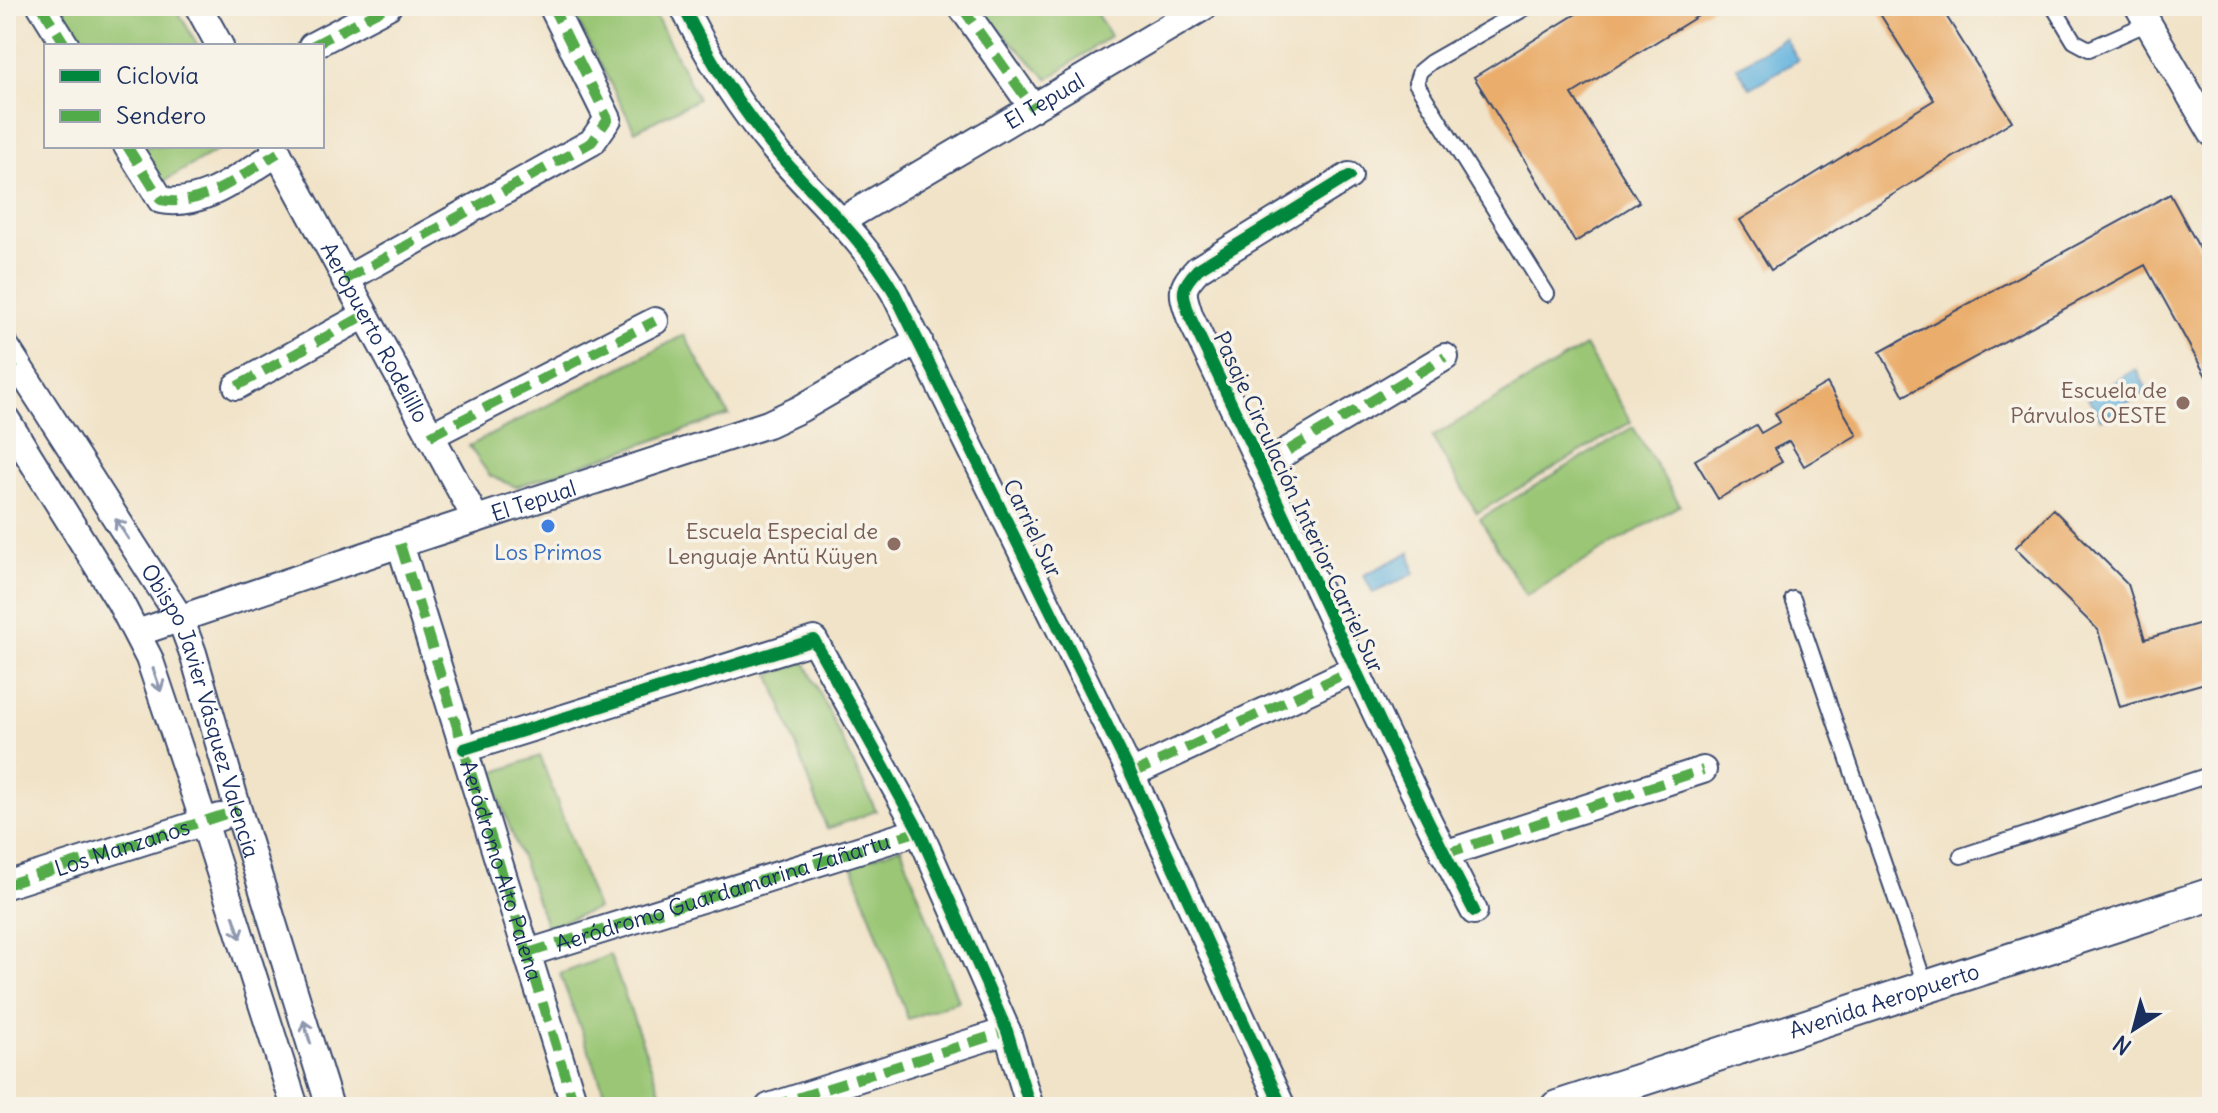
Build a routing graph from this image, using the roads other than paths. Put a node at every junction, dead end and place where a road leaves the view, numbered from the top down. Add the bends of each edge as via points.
1 (41, 6) edge
2 (198, 6) edge
3 (388, 6) edge
4 (552, 6) edge
5 (683, 6) edge
6 (961, 6) edge
7 (1205, 6) edge
8 (1529, 6) edge
9 (2053, 6) edge
10 (2143, 15) edge
11 (65, 44) edge
12 (219, 44) edge
13 (316, 44) edge
14 (1033, 108) junction
15 (2212, 133) edge
16 (128, 148) edge
17 (276, 149) edge
18 (1349, 176) dead end
19 (841, 221) junction
20 (345, 280) junction
21 (1547, 294) dead end
22 (365, 315) junction
23 (655, 321) dead end
24 (919, 340) junction
25 (1445, 357) dead end
26 (9, 360) edge
27 (237, 386) dead end
28 (6, 419) edge
29 (430, 436) junction
30 (1262, 466) junction
31 (476, 519) junction
32 (400, 544) junction
33 (1793, 599) dead end
34 (180, 618) junction
35 (137, 633) junction
36 (1355, 669) junction
37 (464, 749) junction
38 (1703, 770) dead end
39 (1131, 774) junction
40 (2212, 774) edge
41 (238, 810) junction
42 (204, 822) junction
43 (919, 831) junction
44 (1444, 854) junction
45 (1961, 856) dead end
46 (6, 885) edge
47 (2212, 894) edge
48 (1474, 911) dead end
49 (528, 953) junction
50 (1926, 987) junction
51 (1007, 1031) junction
52 (295, 1107) edge
53 (330, 1107) edge
54 (575, 1107) edge
55 (769, 1107) edge
56 (1030, 1107) edge
57 (1282, 1107) edge
58 (1557, 1107) edge

1 - 11 street
2 - 12 street
3 - 13 street
4 - 20 street via 608,119 592,142
5 - 19 street, Carriel Sur via 715,65 775,149
6 - 14 street
7 - 14 street, El Tepual
8 - 21 lane via 1431,62 1416,83
9 - 10 lane via 2074,41 2089,49
10 - 15 street
14 - 19 street, El Tepual
16 - 17 street via 161,200 177,203 205,196
17 - 20 street, Aeropuerto Rodelillo
18 - 30 street, Pasaje Circulación Interior Carriel Sur via 1198,269 1184,283 1190,317
19 - 24 street, Carriel Sur via 883,272
20 - 22 street, Aeropuerto Rodelillo
22 - 27 street
22 - 29 street, Aeropuerto Rodelillo
23 - 29 street
24 - 31 street, El Tepual via 768,424
24 - 39 street, Carriel Sur
25 - 30 street
34 -> 26 street, Obispo Javier Vásquez Valencia
28 - 35 street, Obispo Javier Vásquez Valencia
29 - 31 street, Aeropuerto Rodelillo
30 - 36 street, Pasaje Circulación Interior Carriel Sur
31 - 32 street, El Tepual
32 - 34 street, El Tepual
32 - 37 street, Aeródromo Alto Palena
33 - 50 lane
34 - 35 street, El Tepual
34 - 41 street, Obispo Javier Vásquez Valencia
35 -> 42 street, Obispo Javier Vásquez Valencia
36 - 39 street
36 - 44 street, Pasaje Circulación Interior Carriel Sur
37 - 43 street via 814,640
37 - 49 street, Aeródromo Alto Palena
38 - 44 street
39 - 57 street, Carriel Sur
40 - 45 lane
41 - 42 street, Los Manzanos
53 -> 41 street, Obispo Javier Vásquez Valencia
42 - 46 street, Los Manzanos
42 -> 52 street, Obispo Javier Vásquez Valencia
43 - 49 street, Aeródromo Guardamarina Zañartu
43 - 51 street
44 - 48 street, Pasaje Circulación Interior Carriel Sur
47 - 50 street, Avenida Aeropuerto
49 - 54 street, Aeródromo Alto Palena
50 - 58 street, Avenida Aeropuerto
51 - 55 street
51 - 56 street

